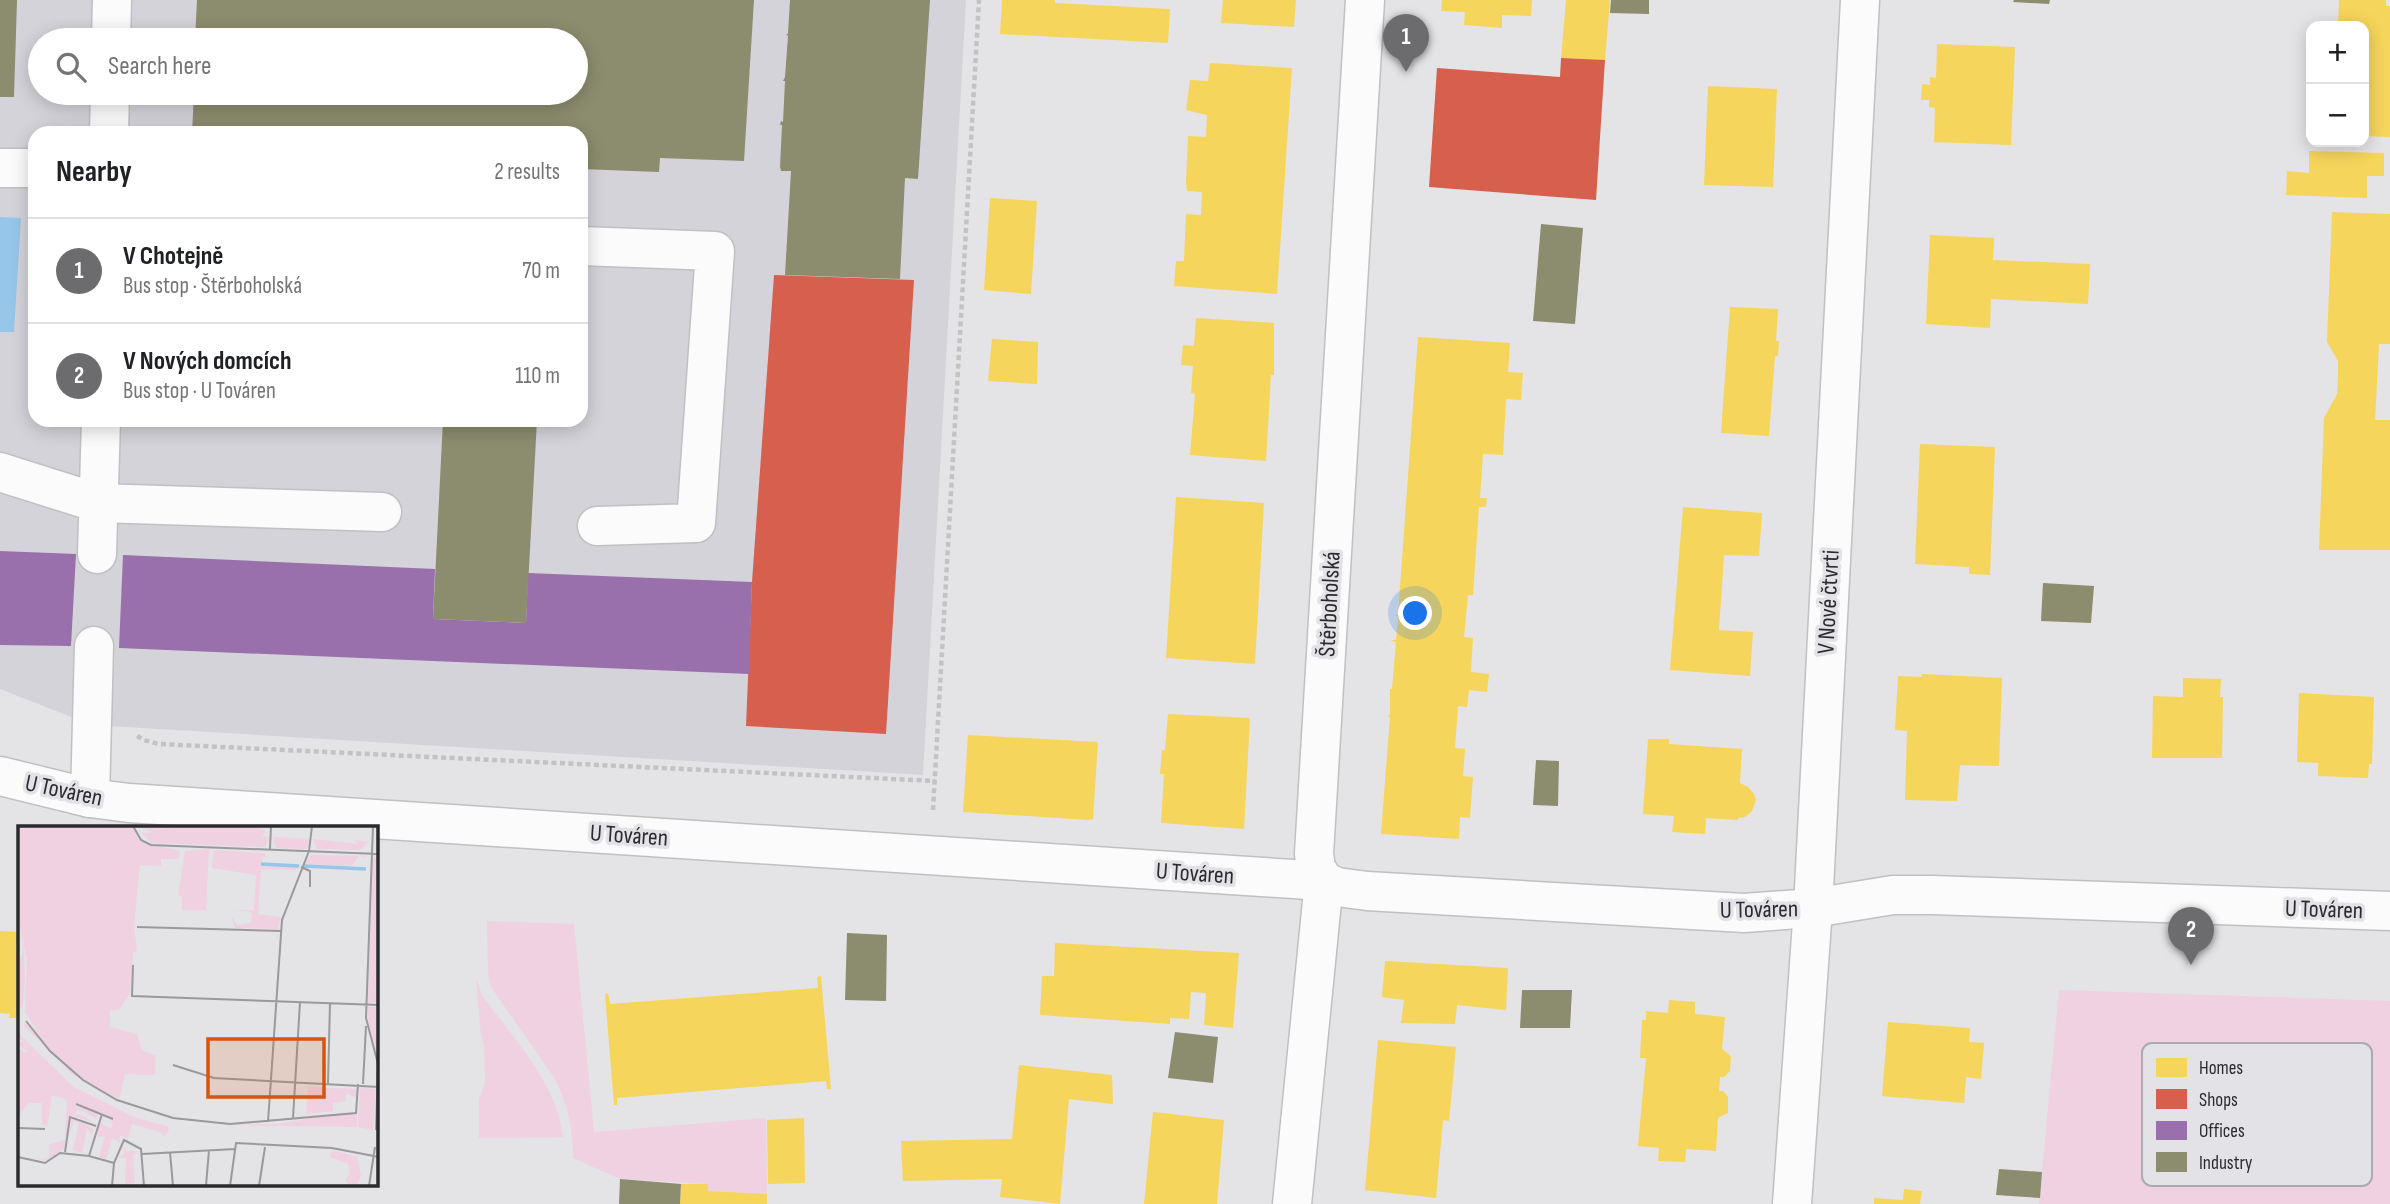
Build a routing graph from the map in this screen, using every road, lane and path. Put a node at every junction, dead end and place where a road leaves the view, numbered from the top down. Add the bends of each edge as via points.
1 (112, 0) edge
2 (979, 0) edge
3 (1365, 0) edge
4 (1860, 0) edge
5 (111, 28) edge
6 (110, 105) edge
7 (109, 126) edge
8 (0, 168) edge
9 (28, 168) edge
10 (588, 246) edge
11 (101, 427) edge
12 (0, 472) edge
13 (98, 503) junction
14 (382, 512) dead end
15 (597, 526) dead end
16 (97, 554) dead end
17 (94, 646) dead end
18 (132, 733) dead end
19 (0, 776) edge
20 (935, 781) junction
21 (90, 798) junction
22 (932, 855) junction
23 (1324, 881) junction
24 (1813, 908) junction
25 (2390, 911) edge
26 (1292, 1204) edge
27 (1792, 1204) edge

1 - 5 street
2 - 20 path
3 - 23 street, Štěrboholská via 1314,854
4 - 24 street, V Nové čtvrti
6 - 7 street
8 - 9 street
10 - 15 street via 715,251 696,523
11 - 13 street
12 - 13 street
13 - 14 street
13 - 16 street
17 - 21 street
18 - 20 path via 159,744
19 - 21 street, U Továren
20 - 22 path
21 - 22 street, U Továren
22 - 23 street, U Továren
23 - 24 street, U Továren via 1367,891 1730,912
23 - 26 street, Štěrboholská
24 - 25 street, U Továren via 1893,895 1932,895
24 - 27 street, V Nové čtvrti

